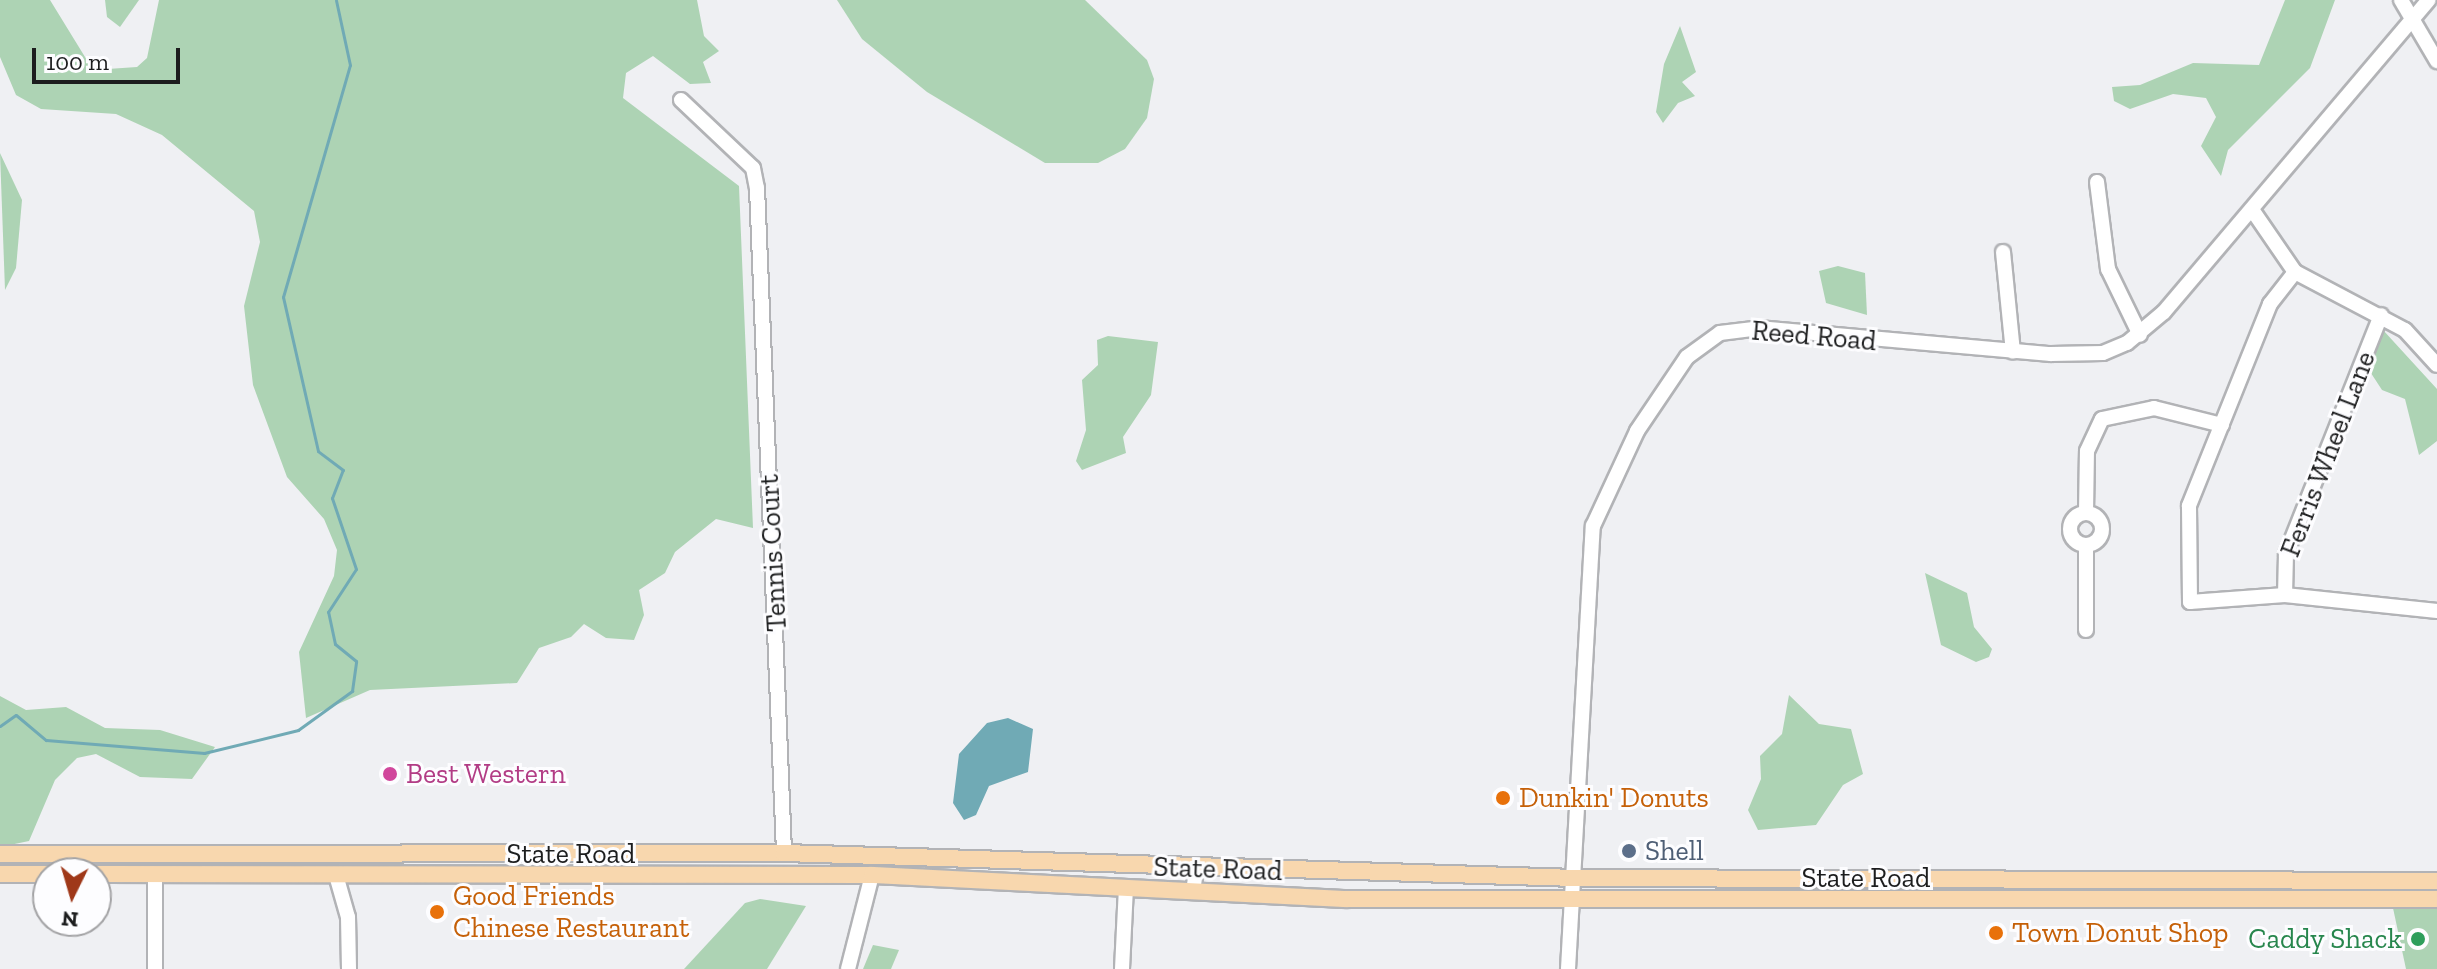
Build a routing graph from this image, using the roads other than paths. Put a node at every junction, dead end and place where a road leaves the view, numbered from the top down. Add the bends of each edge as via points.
1 (2401, 0) edge
2 (2429, 0) edge
3 (2415, 18) junction
4 (2437, 61) edge
5 (681, 100) dead end
6 (2097, 182) dead end
7 (2253, 211) junction
8 (2003, 252) dead end
9 (2295, 272) junction
10 (2381, 315) junction
11 (2140, 335) junction
12 (2013, 352) junction
13 (2437, 365) edge
14 (2222, 425) junction
15 (2086, 513) junction
16 (2086, 545) junction
17 (2285, 595) junction
18 (2437, 611) edge
19 (2086, 630) dead end
20 (740, 853) junction
21 (784, 853) junction
22 (0, 854) edge
23 (523, 854) junction
24 (1196, 871) junction
25 (0, 874) edge
26 (32, 874) edge
27 (112, 874) edge
28 (155, 874) junction
29 (336, 875) junction
30 (522, 875) junction
31 (872, 875) junction
32 (740, 876) junction
33 (1573, 878) junction
34 (2437, 881) edge
35 (1126, 888) junction
36 (1193, 892) junction
37 (1569, 899) junction
38 (2437, 899) edge
39 (155, 969) edge
40 (349, 969) edge
41 (848, 969) edge
42 (1122, 969) edge
43 (1568, 969) edge

1 - 3 street
2 - 3 street, Reed Road
3 - 4 street
3 - 7 street, Reed Road
5 - 21 street, Tennis Court via 753,168 762,253
6 - 11 street via 2108,269
7 - 9 street
7 - 11 street, Reed Road
8 - 12 street
9 - 10 street
9 - 14 street via 2270,304
10 - 13 street
10 - 17 street, Ferris Wheel Lane via 2286,554
11 - 12 street, Reed Road via 2103,353
12 - 33 street, Reed Road via 1758,328 1720,333 1687,357 1630,444 1593,526
14 - 15 street via 2154,408 2102,419 2087,451
14 - 17 street via 2189,506 2190,602
15 - 16 street via 2070,529
15 - 16 street via 2102,530
16 - 19 street
17 - 18 street
20 - 21 main road, State Road
20 - 23 main road, State Road
20 - 32 street
21 - 24 main road, State Road via 1029,856
22 - 23 main road, State Road
23 - 30 street
24 - 33 main road, State Road
24 - 36 street
25 - 26 main road
27 - 28 main road, State Road
28 - 29 main road, State Road
28 - 39 street
29 - 30 main road, State Road
29 - 40 street via 348,917
30 - 32 main road, State Road
31 - 32 main road, State Road
31 - 35 main road, State Road
31 - 41 street
33 - 34 main road, State Road
33 - 37 street, Reed Road
35 - 36 main road, State Road
35 - 42 street
36 - 37 main road, State Road
37 - 38 main road, State Road
37 - 43 street, Reed Road

